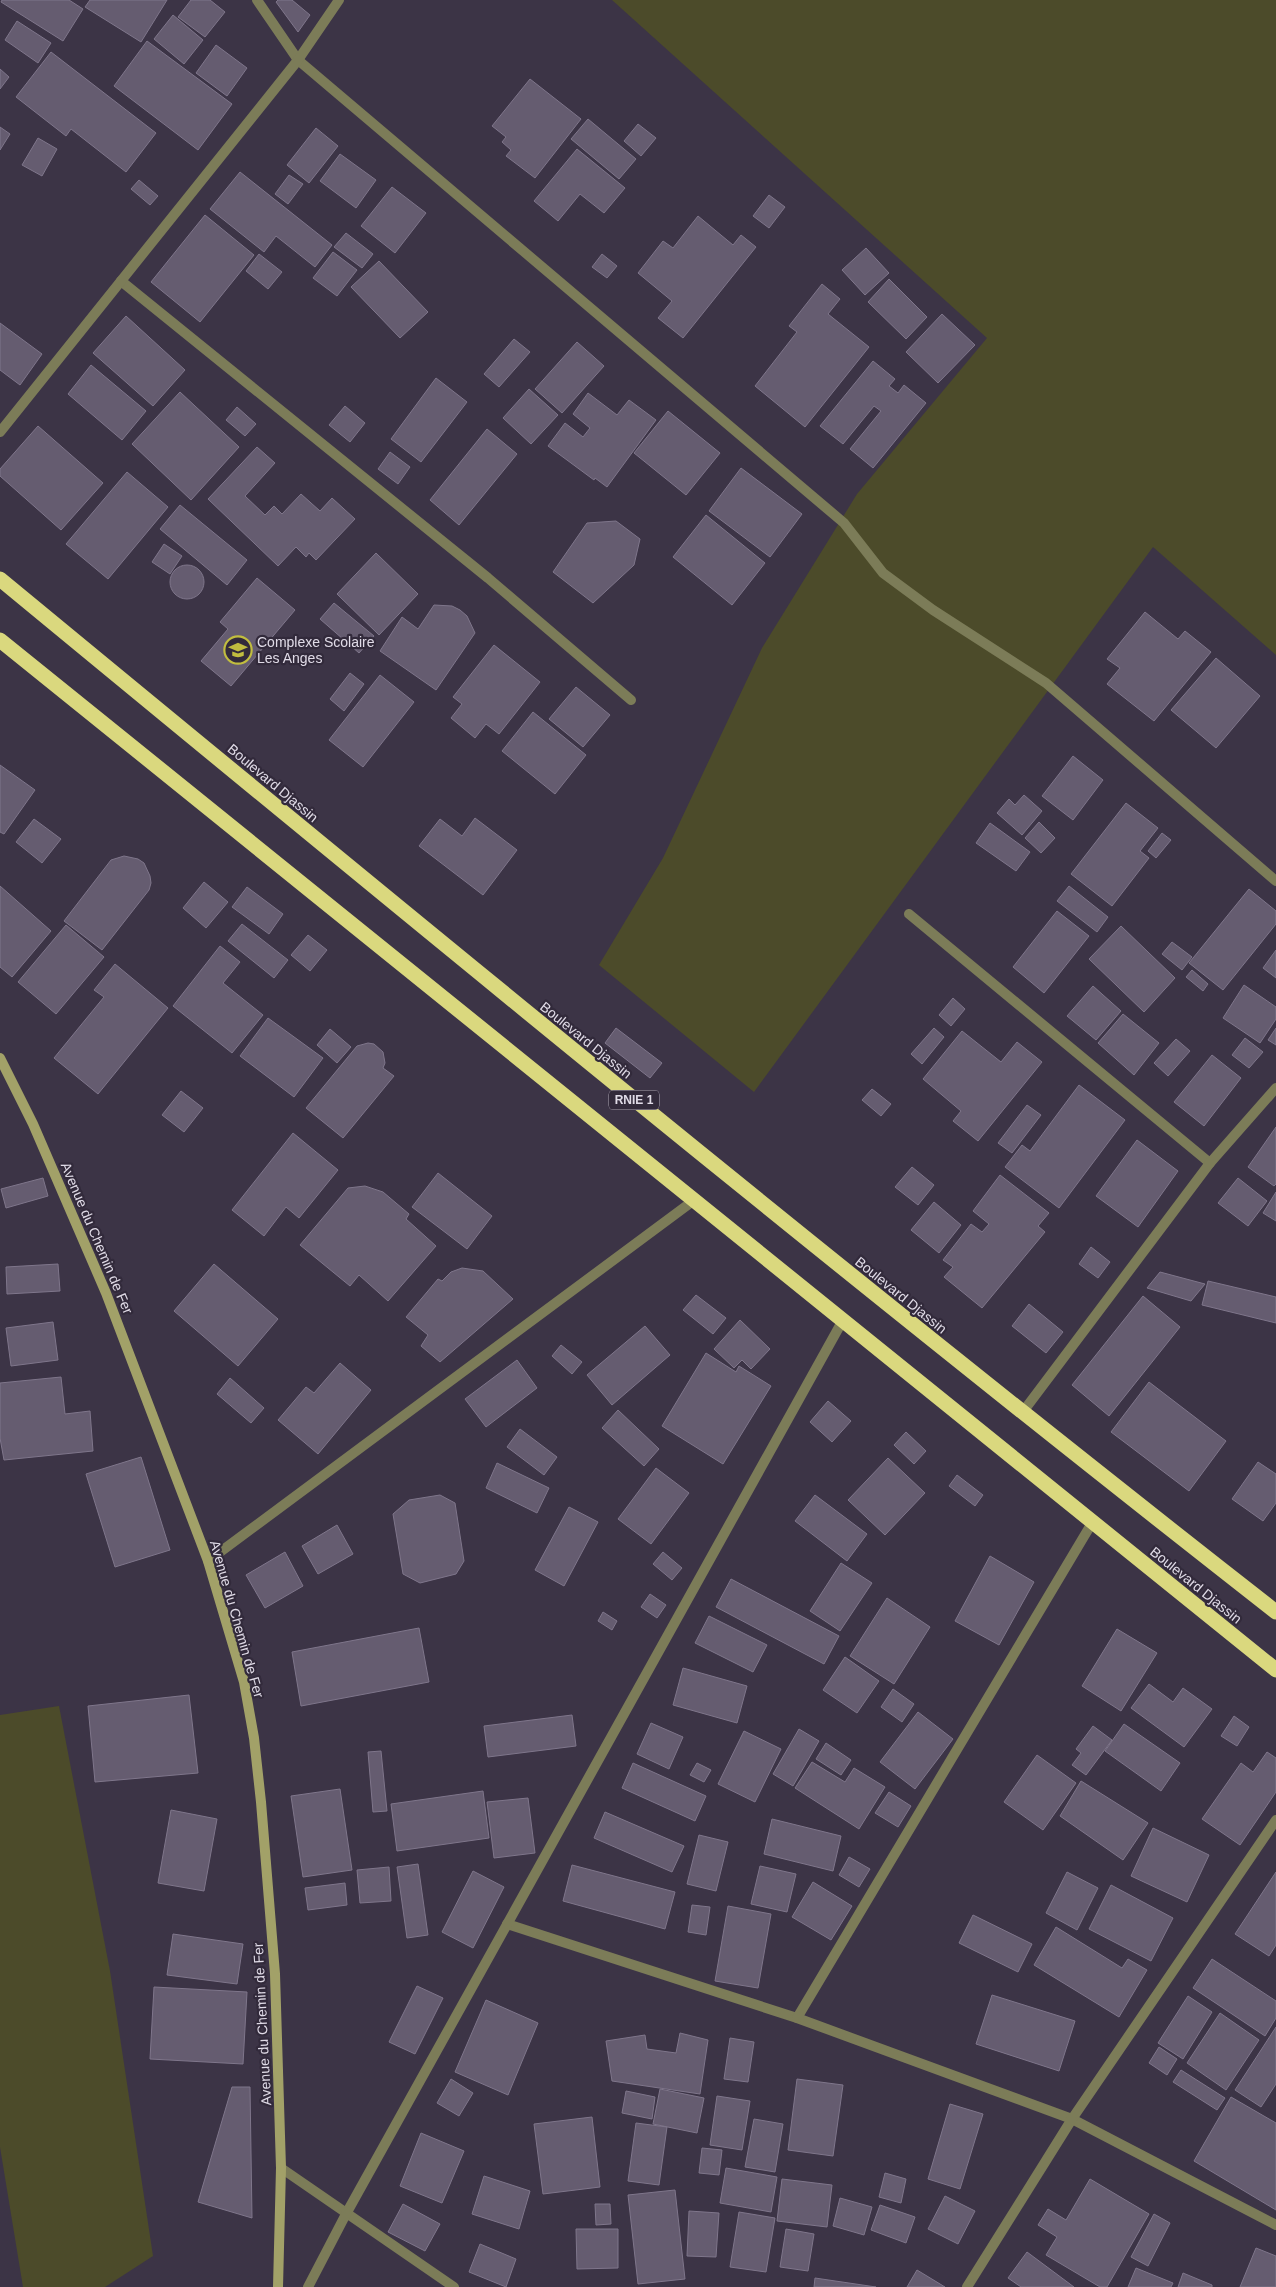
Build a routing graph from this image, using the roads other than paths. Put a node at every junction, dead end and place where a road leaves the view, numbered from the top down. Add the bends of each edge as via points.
1 (257, 0) edge
2 (339, 0) edge
3 (298, 60) junction
4 (120, 281) junction
5 (0, 432) edge
6 (0, 578) edge
7 (0, 640) edge
8 (631, 700) dead end
9 (1276, 881) edge
10 (909, 914) dead end
11 (0, 1058) edge
12 (1276, 1088) edge
13 (1210, 1163) junction
14 (693, 1201) junction
15 (843, 1320) junction
16 (1022, 1413) junction
17 (1092, 1523) junction
18 (208, 1561) junction
19 (1276, 1612) edge
20 (1276, 1670) edge
21 (1276, 1820) edge
22 (507, 1924) junction
23 (797, 2018) junction
24 (1072, 2119) junction
25 (281, 2168) junction
26 (346, 2214) junction
27 (1276, 2226) edge
28 (278, 2287) edge
29 (308, 2287) edge
30 (454, 2287) edge
31 (967, 2287) edge

1 - 3 street
2 - 3 street
3 - 4 street
3 - 9 street via 844,523 883,573 933,610 1046,683
4 - 5 street
4 - 8 street via 480,572
6 - 16 highway, Boulevard Djassin / RNIE 1 via 556,1037
7 - 14 highway, Boulevard Djassin / RNIE 1
10 - 13 street
11 - 18 street, Avenue du Chemin de Fer via 34,1124 106,1293
12 - 13 street
13 - 16 street
14 - 15 highway, Boulevard Djassin / RNIE 1
14 - 18 street
15 - 17 highway, Boulevard Djassin / RNIE 1
15 - 22 street
16 - 19 highway, Boulevard Djassin / RNIE 1
17 - 20 highway, Boulevard Djassin / RNIE 1
17 - 23 street
18 - 25 street, Avenue du Chemin de Fer via 244,1682 254,1738 275,1974
21 - 24 street
22 - 23 street
22 - 26 street
23 - 24 street
24 - 27 street
24 - 31 street
25 - 26 street
25 - 28 street, Avenue du Chemin de Fer
26 - 29 street
26 - 30 street

